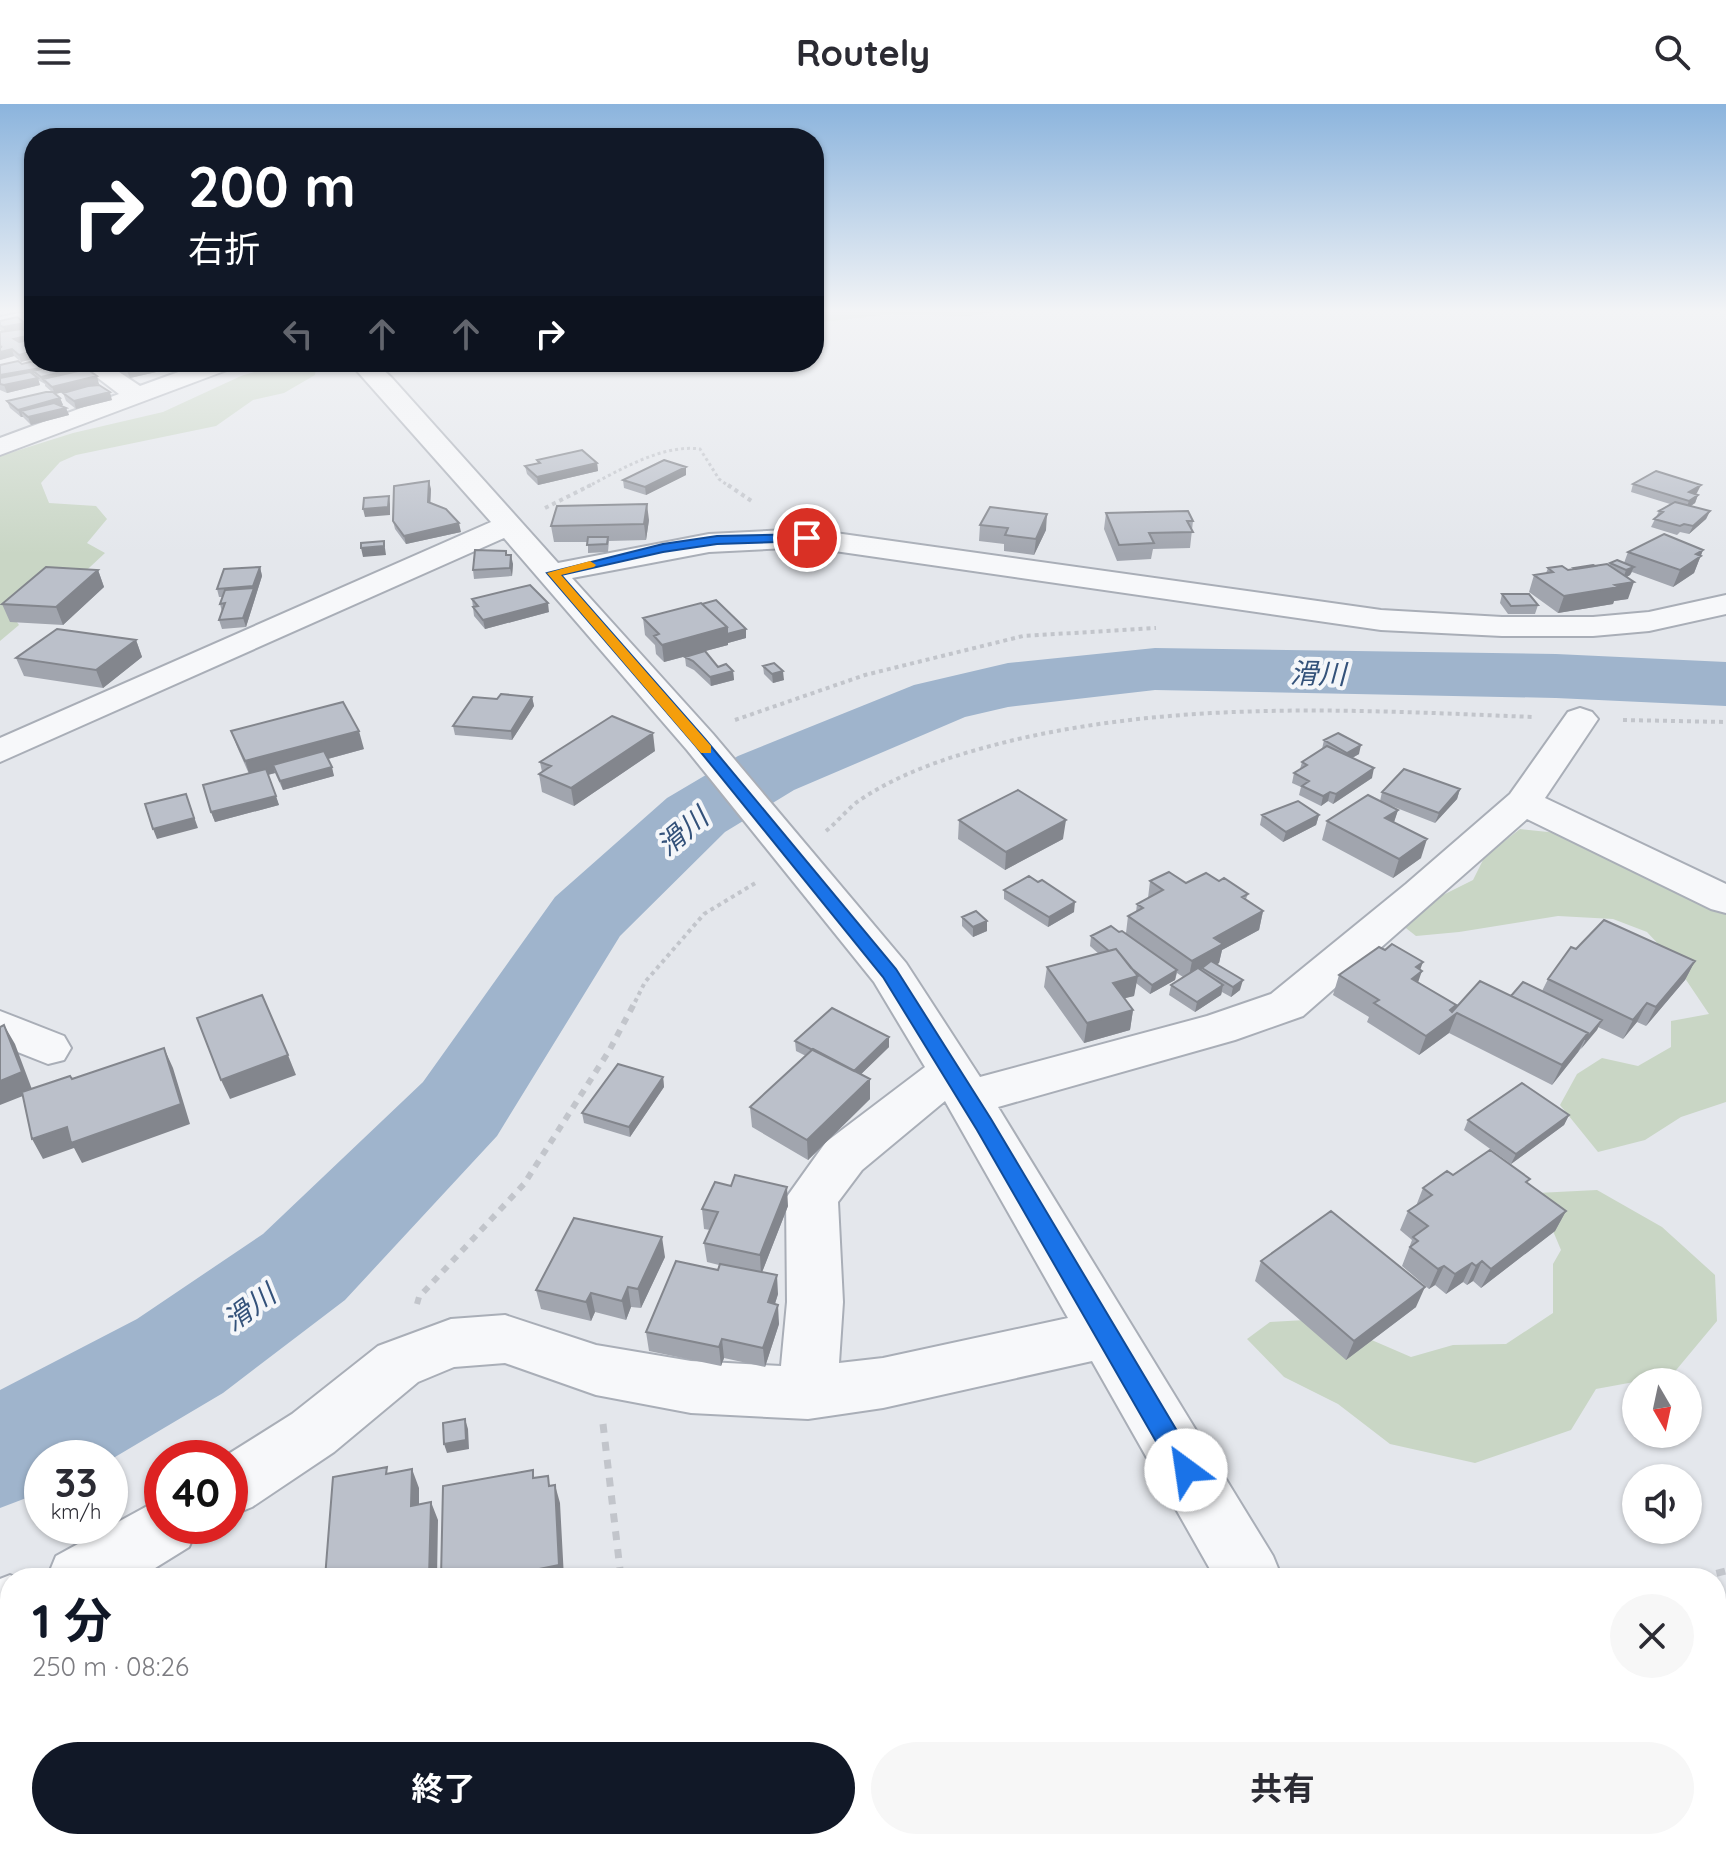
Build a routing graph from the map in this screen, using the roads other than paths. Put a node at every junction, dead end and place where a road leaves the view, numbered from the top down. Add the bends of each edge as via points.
1 (131, 391) edge
2 (153, 391) edge
3 (392, 391) edge
4 (139, 397) junction
5 (10, 418) edge
6 (31, 435) junction
7 (0, 447) edge
8 (511, 524) junction
9 (553, 573) junction
10 (1726, 604) edge
11 (1580, 719) road end
12 (0, 751) edge
13 (1523, 802) junction
14 (1726, 900) edge
15 (0, 1027) edge
16 (48, 1048) dead end
17 (959, 1084) junction
18 (1107, 1334) junction
19 (808, 1393) junction
20 (248, 1475) edge
21 (144, 1540) edge
22 (96, 1568) edge
23 (1244, 1568) edge

1 - 4 street
2 - 4 street
3 - 8 street
4 - 6 street
5 - 6 street
6 - 7 street
8 - 9 street
8 - 12 street
9 - 10 street via 717,540 807,538 1381,620 1592,627 1670,618
9 - 17 street via 890,973
11 - 13 street
13 - 14 street
13 - 17 street via 1287,1005 1219,1029
15 - 16 street
17 - 18 street
17 - 19 street via 844,1156 812,1198 815,1302
18 - 19 street via 883,1383
18 - 23 street
19 - 20 street via 691,1387 596,1370 505,1339 451,1343 398,1364 313,1433
21 - 22 street

